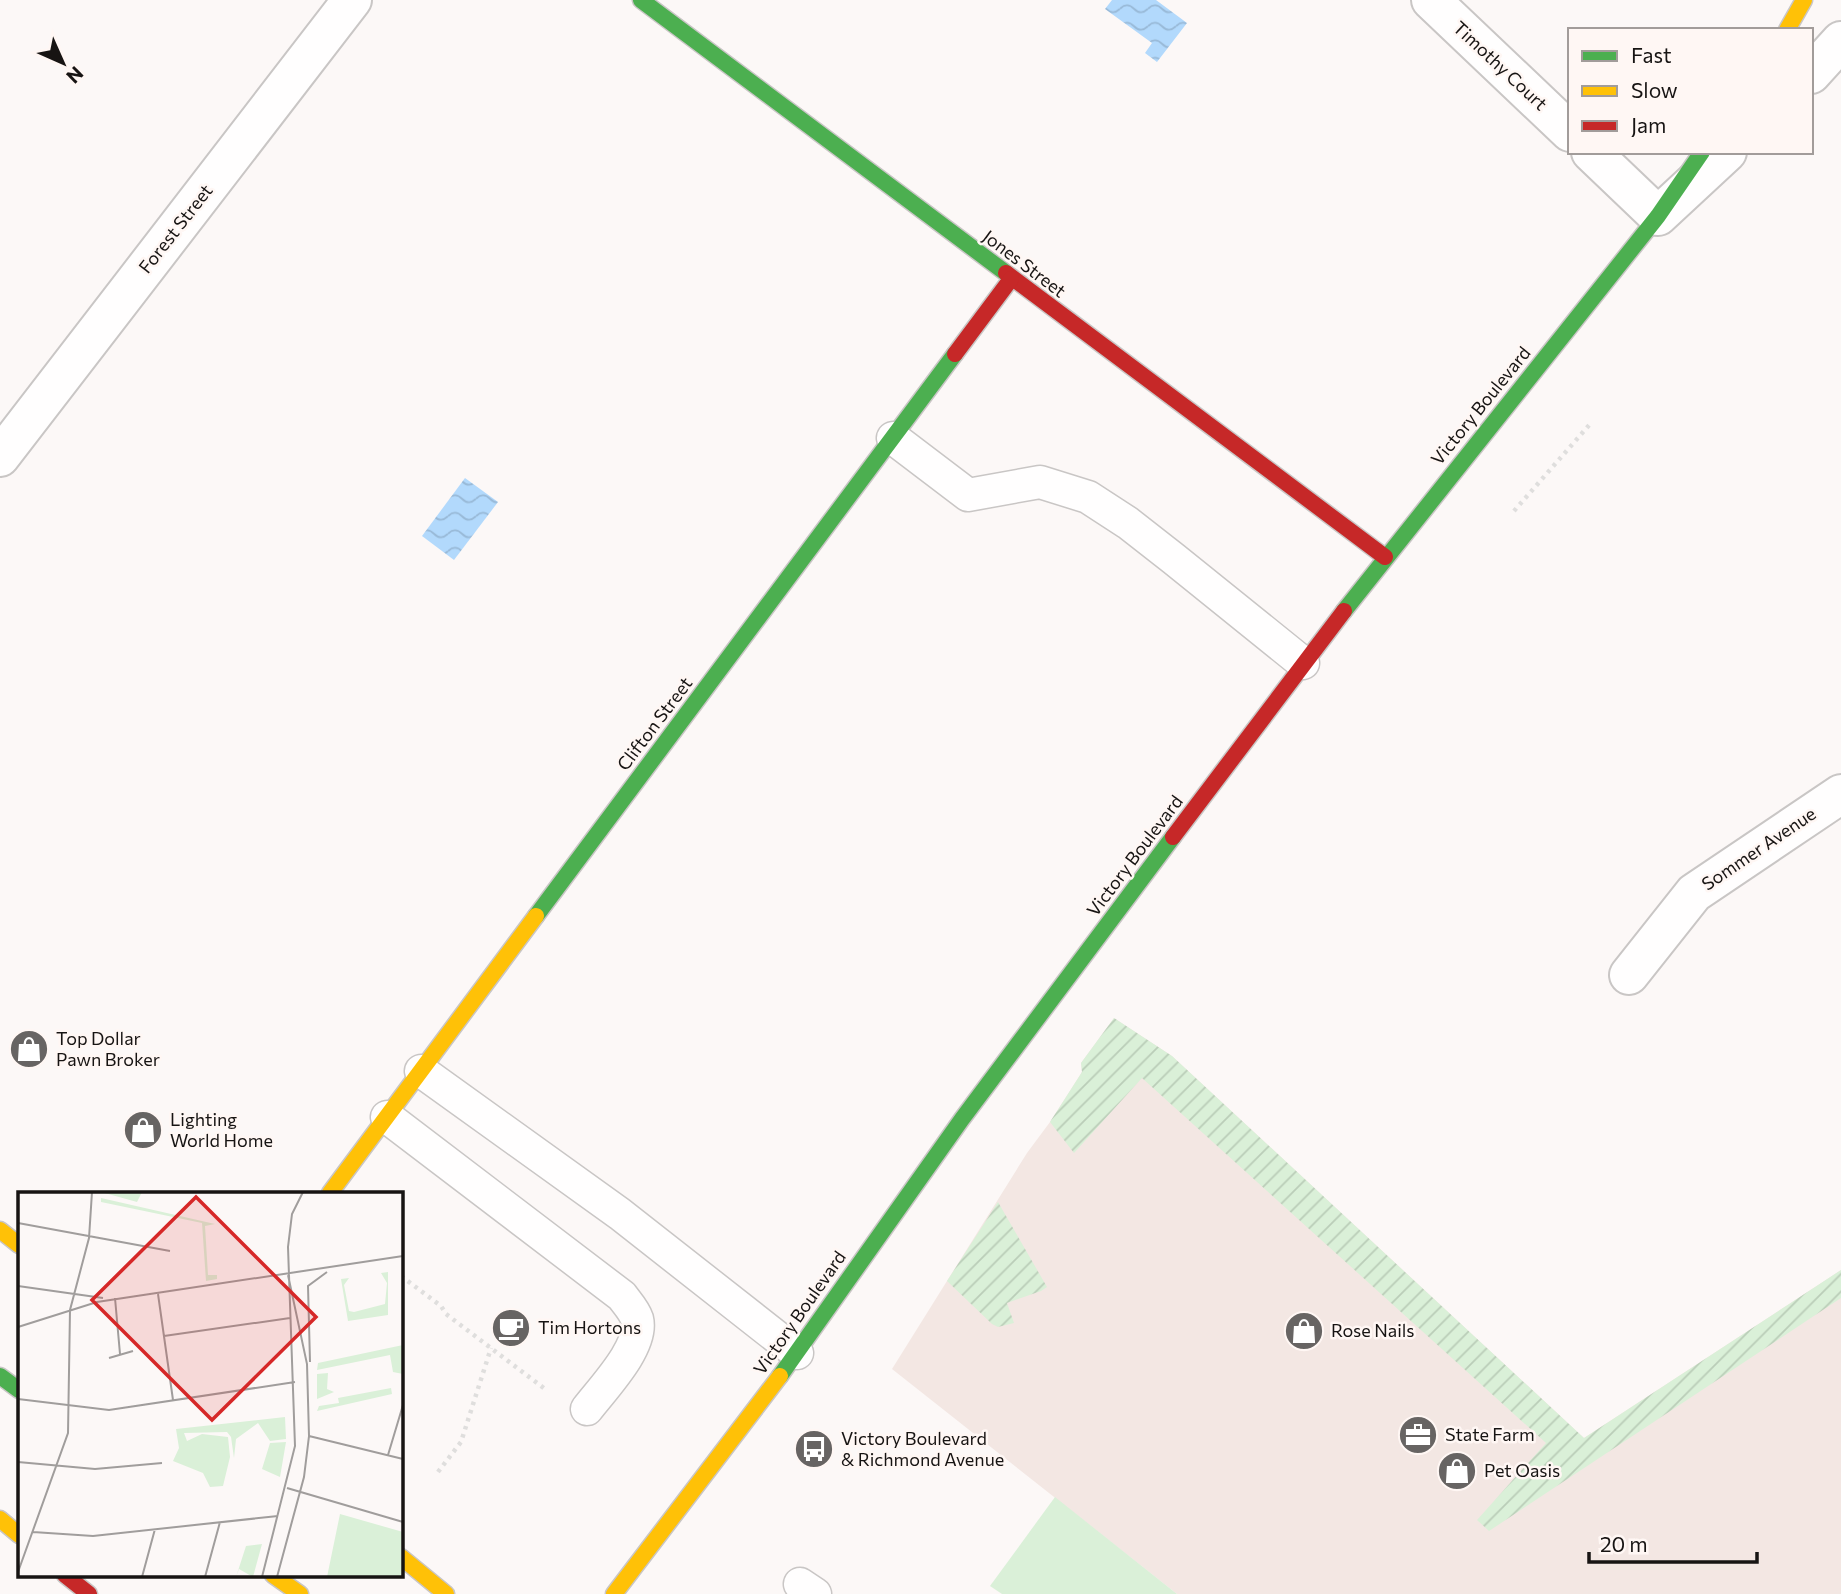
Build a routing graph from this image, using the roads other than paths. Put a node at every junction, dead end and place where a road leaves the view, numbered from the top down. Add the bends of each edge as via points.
1 (352, 0) edge
2 (641, 0) edge
3 (1431, 0) edge
4 (1804, 0) edge
5 (1788, 28) edge
6 (1841, 41) edge
7 (1813, 72) edge
8 (1568, 130) edge
9 (1593, 154) edge
10 (1701, 154) edge
11 (1725, 154) edge
12 (1658, 216) junction
13 (1011, 279) junction
14 (892, 438) junction
15 (0, 457) edge
16 (1385, 557) junction
17 (1303, 663) junction
18 (1841, 794) edge
19 (1629, 975) dead end
20 (421, 1071) junction
21 (387, 1117) junction
22 (331, 1192) edge
23 (0, 1230) edge
24 (18, 1244) edge
25 (797, 1353) junction
26 (0, 1376) edge
27 (18, 1389) edge
28 (587, 1409) dead end
29 (0, 1519) edge
30 (18, 1534) edge
31 (402, 1558) edge
32 (66, 1576) edge
33 (274, 1576) edge
34 (89, 1594) edge
35 (300, 1594) edge
36 (446, 1594) edge
37 (614, 1594) edge

1 - 15 street, Forest Street
2 - 13 main road, Jones Street
3 - 8 street, Timothy Court
4 - 5 main road
6 - 7 street
9 - 12 street
10 - 12 main road, Victory Boulevard
11 - 12 street
12 - 16 main road, Victory Boulevard
13 - 14 main road, Clifton Street
13 - 16 main road, Jones Street
14 - 17 lane via 968,495 1040,482 1088,497 1128,523
14 - 20 main road, Clifton Street
16 - 17 main road, Victory Boulevard
17 - 25 main road, Victory Boulevard via 962,1119
18 - 19 street, Sommer Avenue via 1693,893
20 - 21 main road, Clifton Street
20 - 25 lane via 620,1214
21 - 22 main road, Clifton Street
21 - 28 lane via 622,1296 633,1310 638,1322 636,1337
23 - 24 main road
25 - 37 main road, Victory Boulevard
26 - 27 main road
29 - 30 main road
31 - 36 main road
32 - 34 main road
33 - 35 main road

